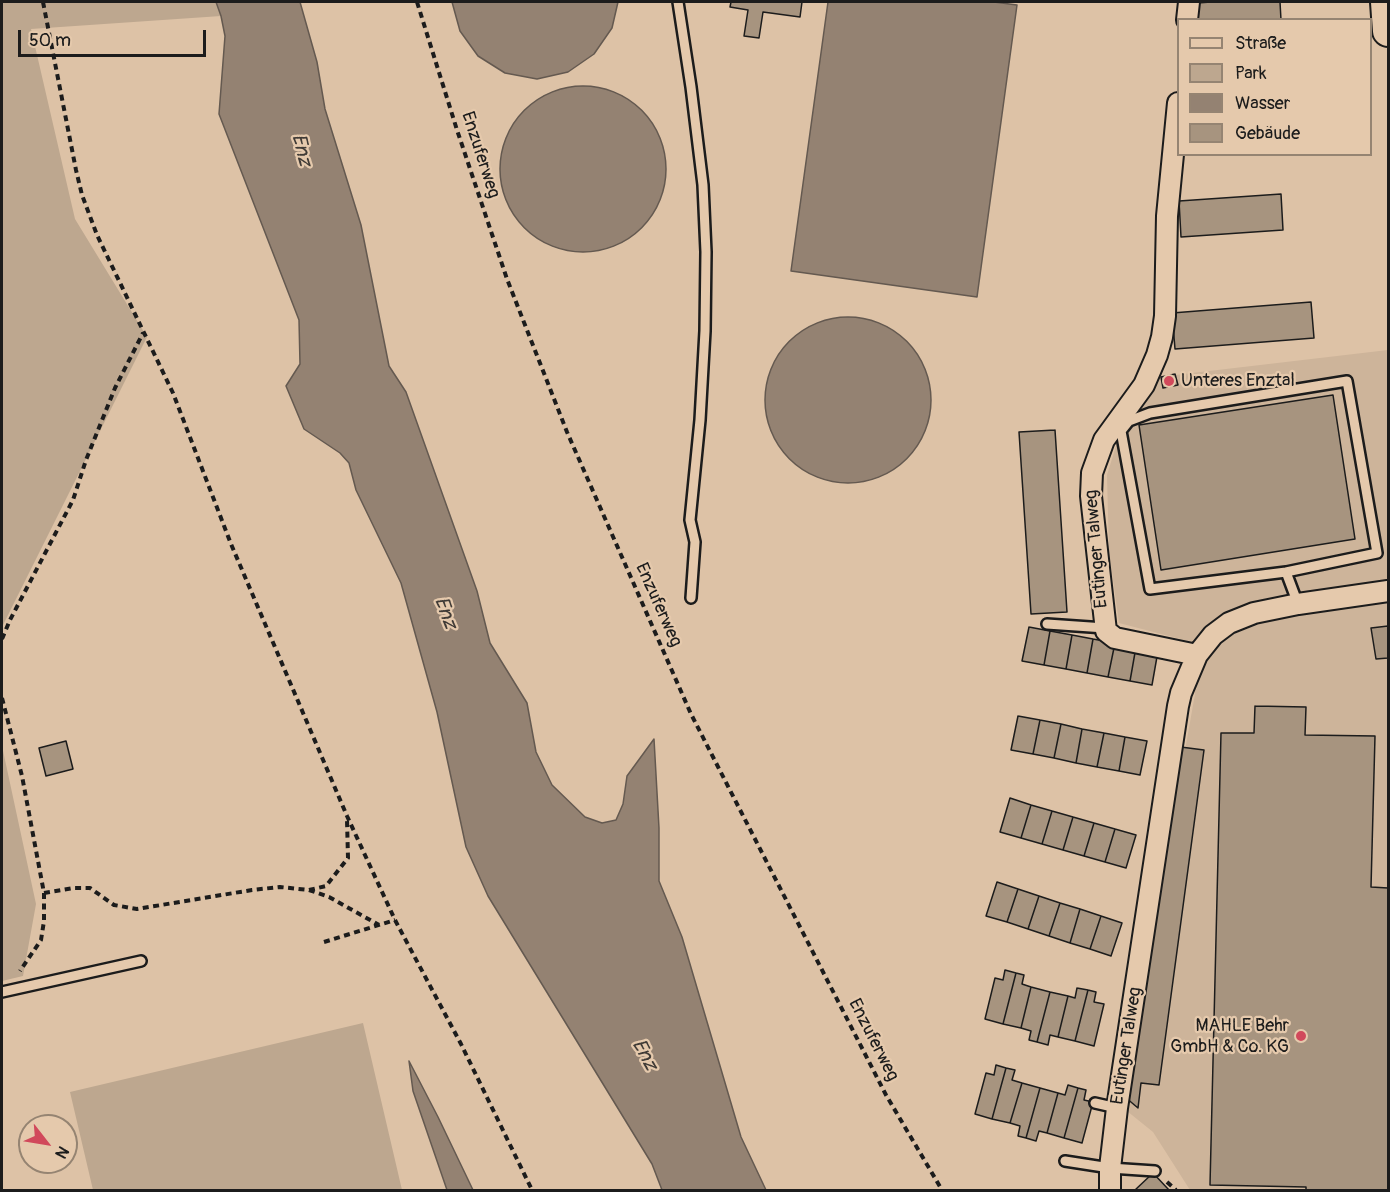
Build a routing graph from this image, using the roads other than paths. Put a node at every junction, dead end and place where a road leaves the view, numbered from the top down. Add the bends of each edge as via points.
1 (678, 2) edge
2 (1189, 2) edge
3 (1386, 2) edge
4 (1187, 18) edge
5 (1389, 32) edge
6 (1177, 122) edge
7 (1286, 572) junction
8 (1389, 591) edge
9 (691, 598) dead end
10 (1298, 604) junction
11 (1047, 624) dead end
12 (1105, 628) junction
13 (1197, 655) junction
14 (141, 961) dead end
15 (5, 991) edge
16 (1095, 1103) dead end
17 (1117, 1108) junction
18 (1065, 1161) dead end
19 (1110, 1168) junction
20 (1155, 1171) dead end
21 (1110, 1191) edge

1 - 9 lane via 703,185 706,252 700,420 690,520 695,542
2 - 4 street
3 - 5 main road
6 - 12 street, Eutinger Talweg via 1167,216 1162,337 1144,385 1104,440 1091,483
7 - 7 lane via 1377,553 1347,381 1150,412 1129,421 1121,431 1149,590
7 - 10 lane
8 - 10 street, Eutinger Talweg
10 - 13 street, Eutinger Talweg via 1228,623
11 - 12 lane
12 - 13 street, Eutinger Talweg via 1115,638
13 - 17 street, Eutinger Talweg via 1178,706
14 - 15 lane
16 - 17 lane
17 - 19 street, Eutinger Talweg
18 - 19 lane
19 - 20 lane
19 - 21 street, Eutinger Talweg

